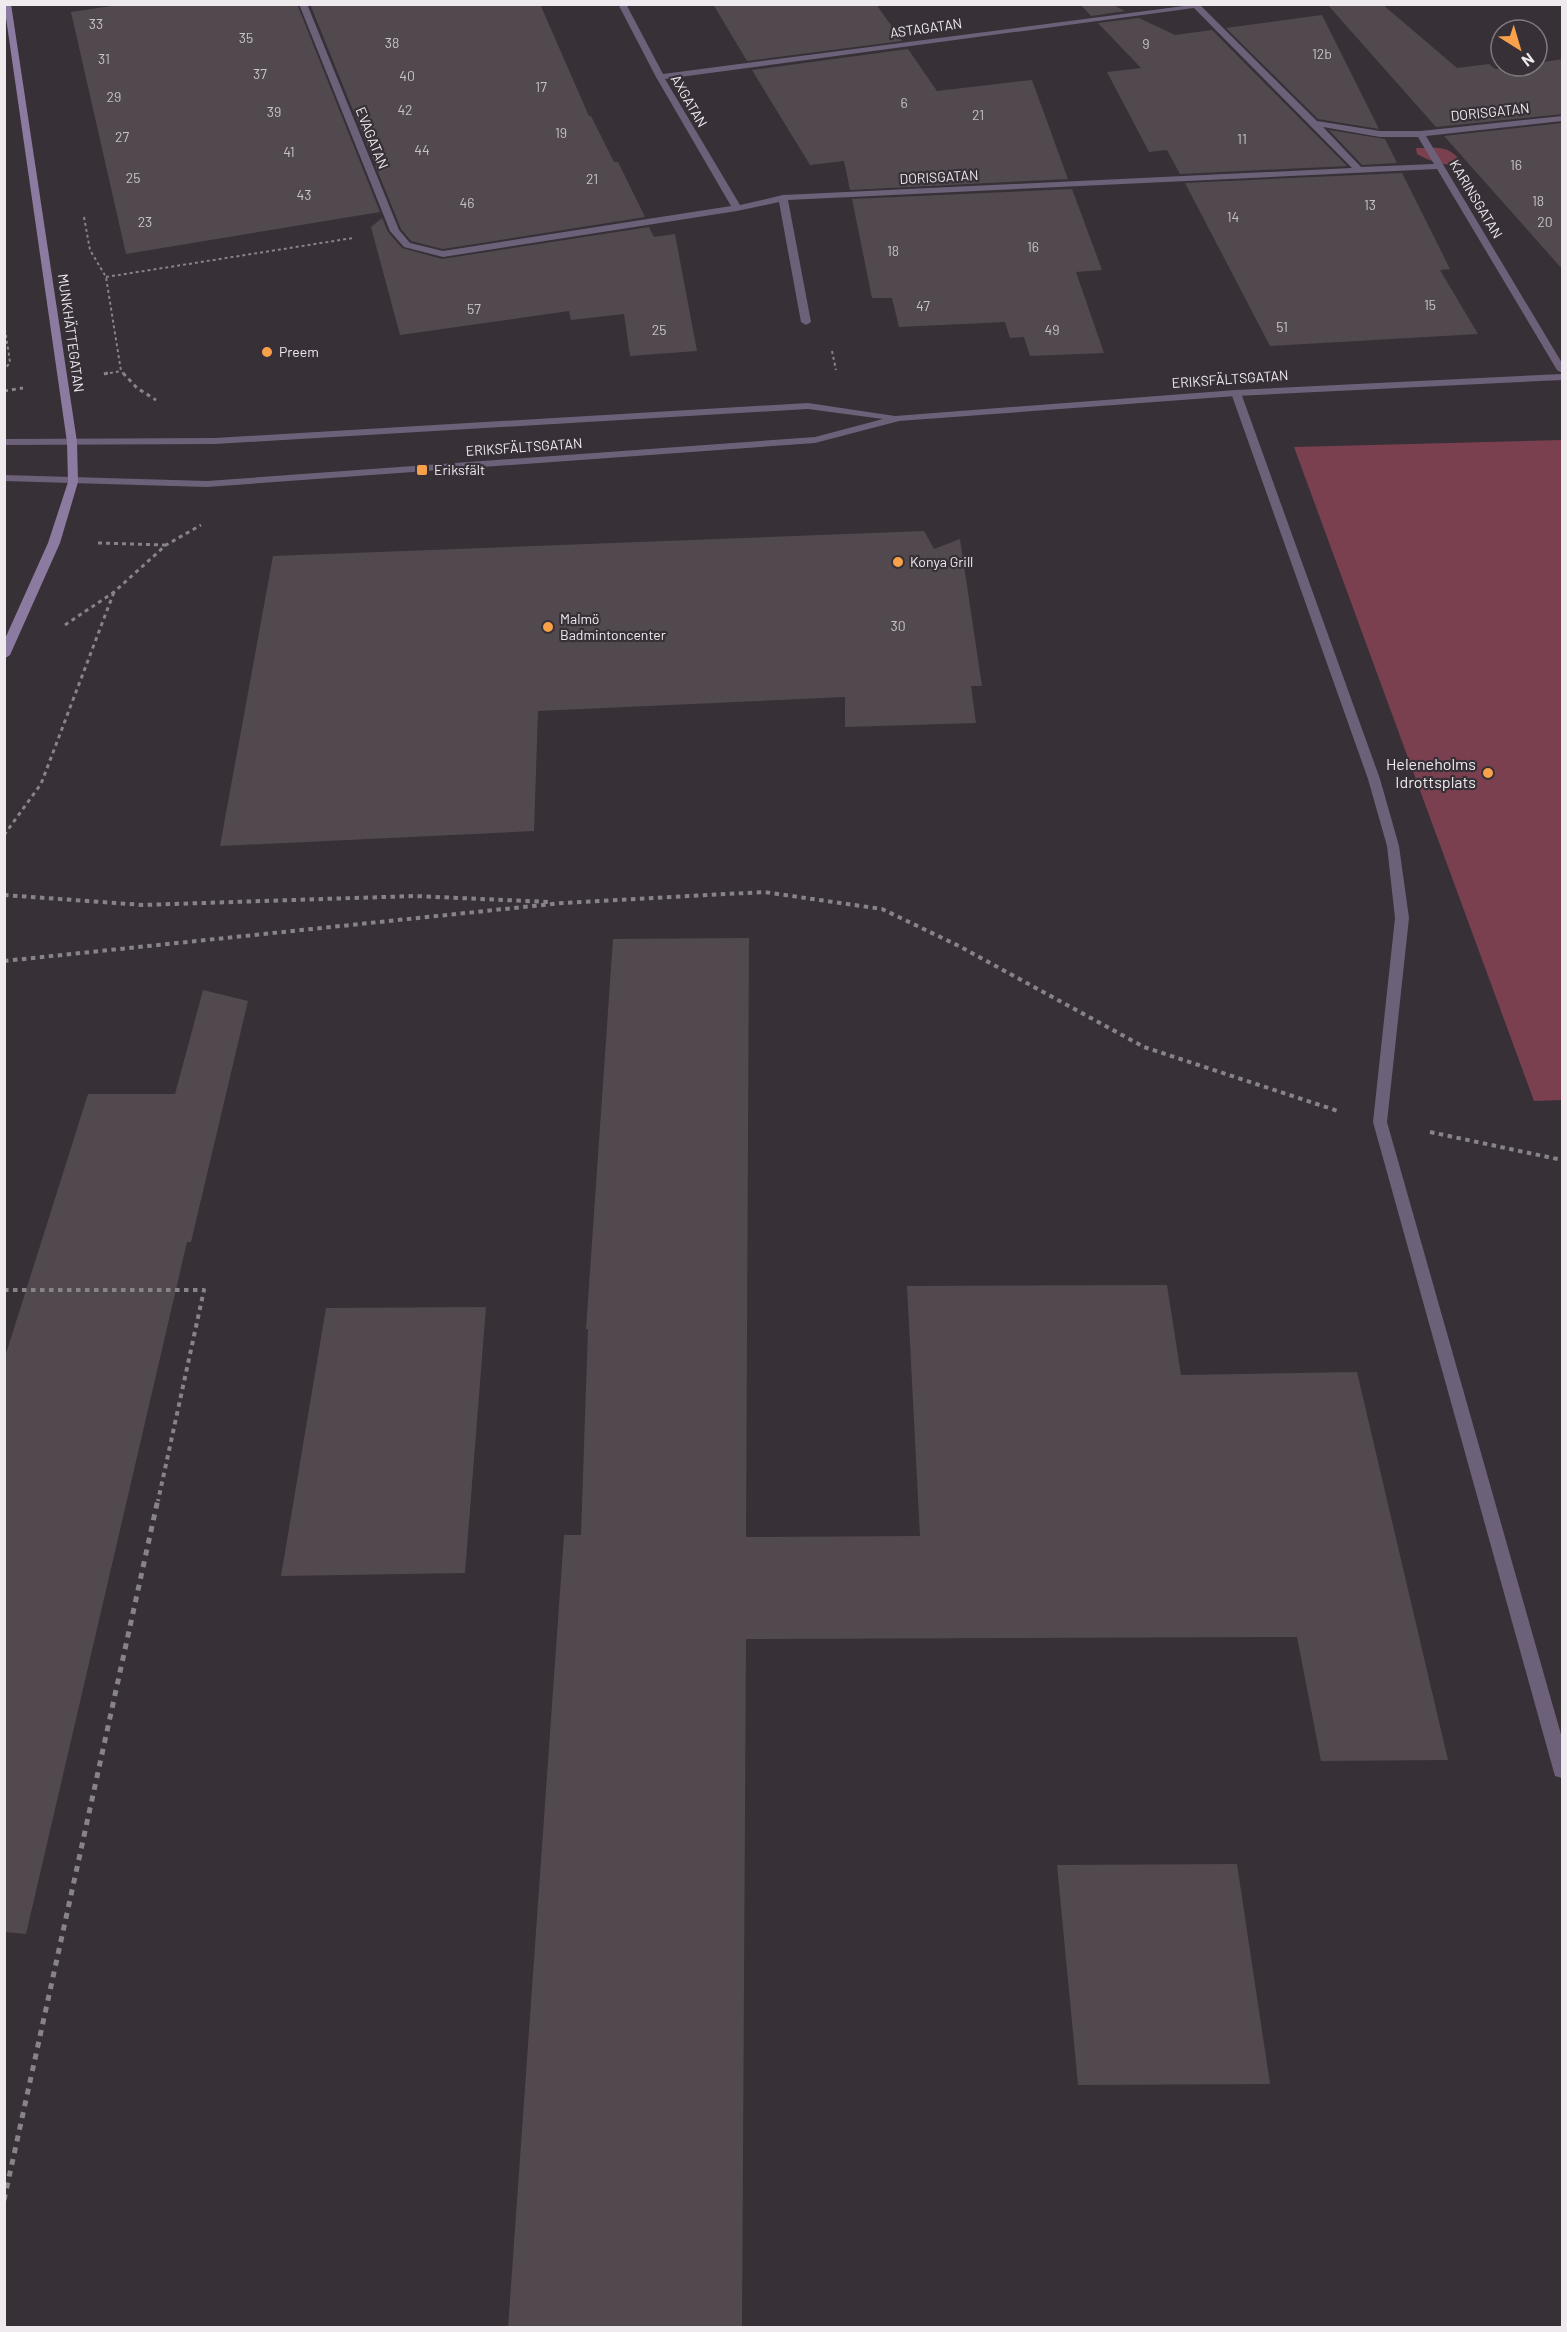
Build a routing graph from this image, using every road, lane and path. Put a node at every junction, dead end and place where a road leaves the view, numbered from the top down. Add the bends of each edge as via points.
1 (7, 4) edge
2 (303, 4) edge
3 (622, 4) edge
4 (1195, 5) edge
5 (660, 78) junction
6 (1563, 118) edge
7 (1314, 123) junction
8 (1421, 134) junction
9 (1440, 166) junction
10 (1358, 169) junction
11 (783, 198) junction
12 (737, 208) junction
13 (83, 215) dead end
14 (396, 231) junction
15 (106, 277) junction
16 (806, 321) dead end
17 (4, 323) edge
18 (1563, 370) edge
19 (4, 371) edge
20 (1563, 377) edge
21 (1236, 393) junction
22 (163, 402) dead end
23 (899, 418) junction
24 (4, 442) edge
25 (72, 442) junction
26 (4, 478) edge
27 (73, 482) junction
28 (114, 592) dead end
29 (4, 655) edge
30 (4, 835) edge
31 (4, 895) edge
32 (562, 903) junction
33 (4, 961) edge
34 (1380, 1122) junction
35 (1563, 1160) edge
36 (4, 1290) edge
37 (1563, 1769) edge
38 (4, 2200) edge

1 - 25 main road, MUNKHÄTTEGATAN
2 - 14 street, EVAGATAN
3 - 5 street, AXGATAN
4 - 5 street, ASTAGATAN
4 - 7 street
5 - 12 street, AXGATAN
6 - 8 street, DORISGATAN
7 - 8 street via 1380,134
7 - 10 street
8 - 9 street, KARINSGATAN
9 - 10 street, DORISGATAN
9 - 18 street, KARINSGATAN
10 - 11 street, DORISGATAN
11 - 12 street, DORISGATAN
11 - 16 street
12 - 14 street, DORISGATAN via 443,254 407,245
13 - 15 path via 90,250
14 - 15 path
15 - 22 path via 121,371 137,388
17 - 19 path via 10,362
20 - 21 street, ERIKSFÄLTSGATAN
21 - 23 street, ERIKSFÄLTSGATAN
21 - 34 street via 1374,779 1393,846 1402,918
23 - 25 street, ERIKSFÄLTSGATAN via 808,406 215,441
23 - 27 street, ERIKSFÄLTSGATAN via 815,440 207,484
24 - 25 street, ERIKSFÄLTSGATAN
25 - 27 main road, MUNKHÄTTEGATAN
26 - 27 street, ERIKSFÄLTSGATAN
27 - 29 main road, MUNKHÄTTEGATAN via 54,543
28 - 30 path via 41,784
31 - 32 path via 142,904 414,896
32 - 33 path
32 - 34 path via 764,892 882,909 959,946 1144,1047
34 - 35 path
34 - 37 street
36 - 38 path via 204,1290

